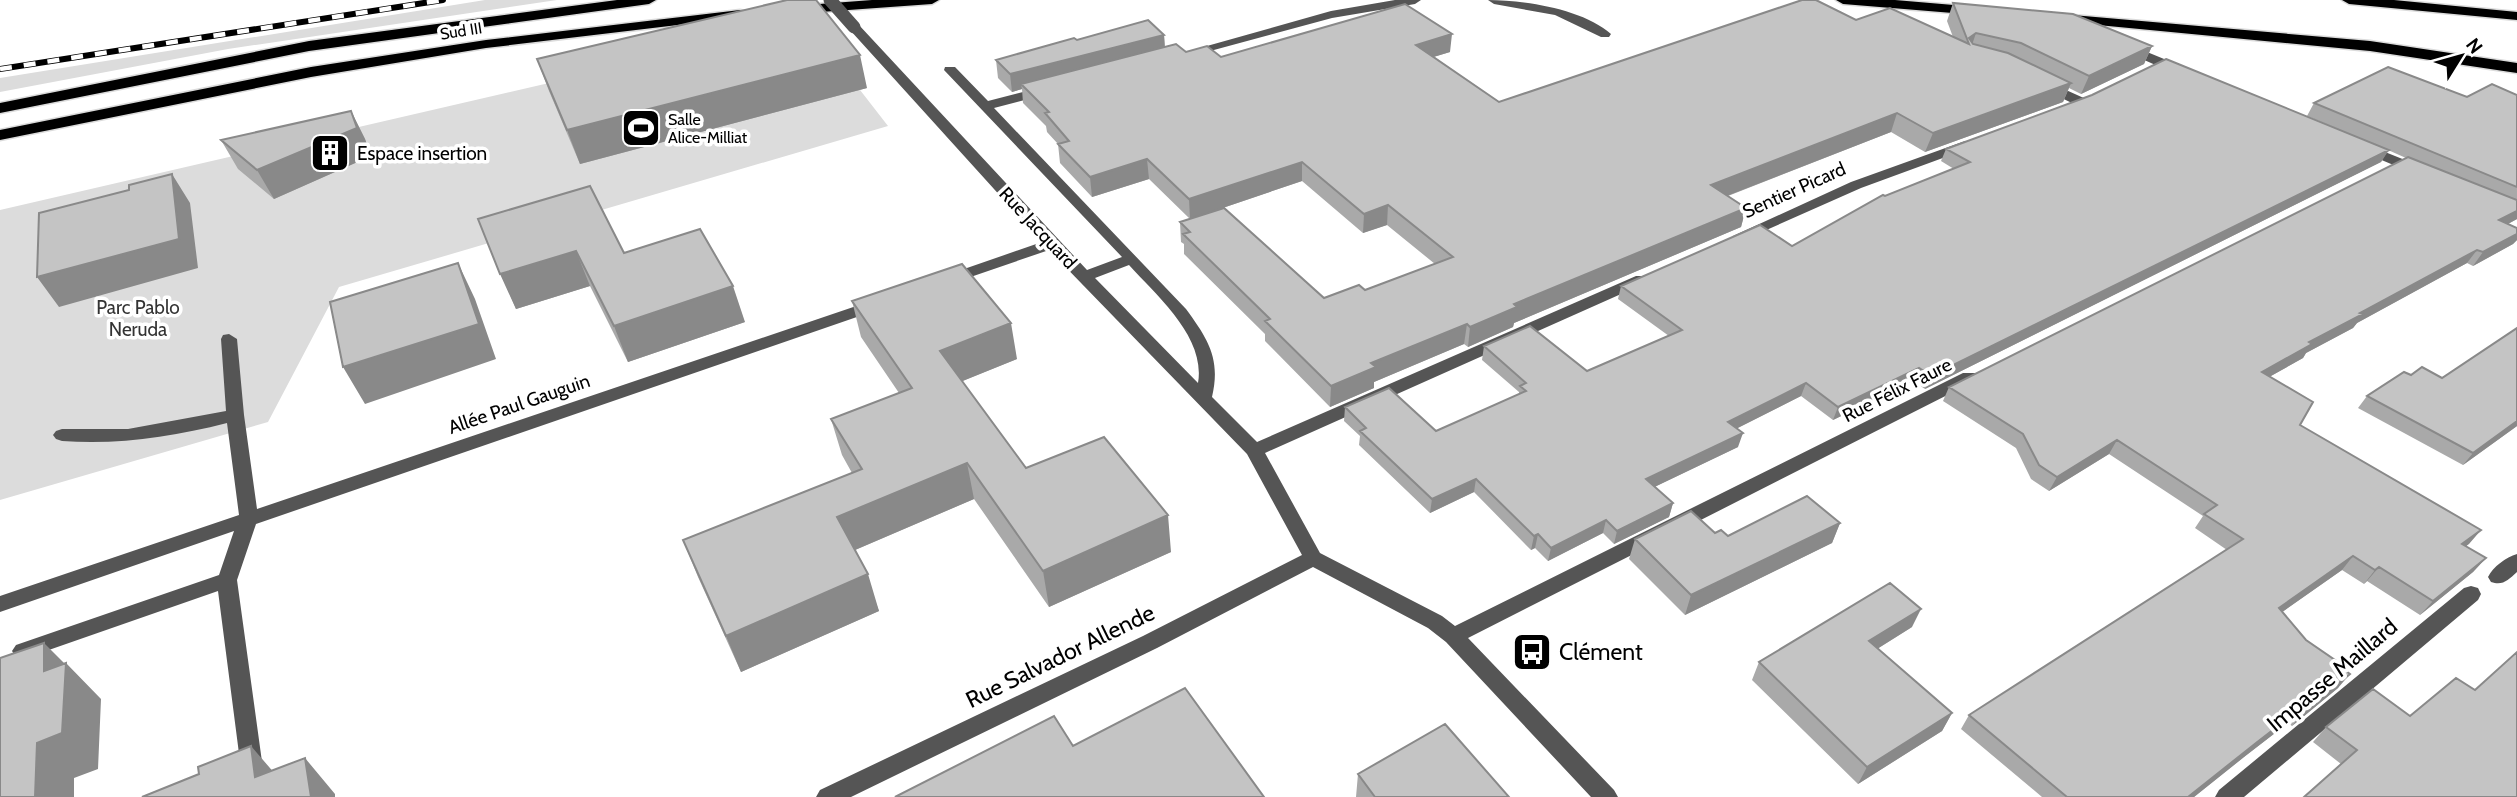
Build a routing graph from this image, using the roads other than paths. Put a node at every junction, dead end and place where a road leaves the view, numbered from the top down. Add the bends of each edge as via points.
1 (649, 0) edge
2 (830, 0) edge
3 (932, 0) edge
4 (1415, 0) edge
5 (1494, 0) edge
6 (1843, 0) edge
7 (2349, 0) edge
8 (776, 11) edge
9 (1989, 12) edge
10 (749, 13) edge
11 (2517, 16) edge
12 (2044, 17) edge
13 (1605, 34) dead end
14 (2130, 49) edge
15 (1173, 57) edge
16 (2162, 63) junction
17 (2517, 68) edge
18 (950, 70) dead end
19 (2143, 72) edge
20 (2031, 78) edge
21 (2199, 78) edge
22 (1054, 88) edge
23 (985, 106) junction
24 (0, 108) edge
25 (2056, 111) edge
26 (0, 135) edge
27 (1981, 139) edge
28 (2348, 141) edge
29 (2398, 162) junction
30 (2373, 174) edge
31 (2434, 177) edge
32 (1732, 239) edge
33 (1052, 244) junction
34 (1132, 259) junction
35 (1658, 272) edge
36 (1083, 277) junction
37 (929, 286) edge
38 (889, 300) edge
39 (229, 339) dead end
40 (1986, 369) edge
41 (1203, 398) junction
42 (235, 415) junction
43 (62, 436) dead end
44 (1254, 450) junction
45 (249, 517) junction
46 (1313, 558) junction
47 (2517, 561) edge
48 (2498, 578) dead end
49 (227, 580) junction
50 (2472, 594) dead end
51 (0, 604) edge
52 (1453, 636) junction
53 (6, 656) edge
54 (252, 770) edge
55 (828, 797) edge
56 (1606, 797) edge
57 (2227, 797) edge

1 - 24 highway, Sud III via 309,46
2 - 33 street, Rue Jacquard, bridge
3 - 8 highway
4 - 15 street via 1331,15
5 - 13 street via 1558,12
6 - 9 highway
7 - 11 highway
10 - 26 highway, Sud III via 486,44 311,72
12 - 17 highway via 2371,46
14 - 16 street
16 - 19 street
16 - 21 street
18 - 23 street
20 - 25 street via 2087,99
22 - 23 street
23 - 34 street
27 - 32 street, Sentier Picard via 1856,185
28 - 29 street
29 - 30 street
29 - 31 street
33 - 36 street, Rue Jacquard
33 - 37 street
34 - 36 street
34 - 41 street via 1174,305 1201,344 1208,375
35 - 44 street
36 - 41 street, Rue Jacquard
38 - 45 street, Allée Paul Gauguin
39 - 42 street
40 - 52 street, Rue Félix Faure
41 - 44 street, Rue Jacquard
42 - 43 street via 180,429 97,439
42 - 45 street
44 - 46 street, Rue Jacquard
45 - 49 street
45 - 51 street, Allée Paul Gauguin
46 - 52 street
46 - 55 street, Rue Salvador Allende
47 - 48 street
49 - 53 street
49 - 54 street
50 - 57 street, Impasse Maillard
52 - 56 street

